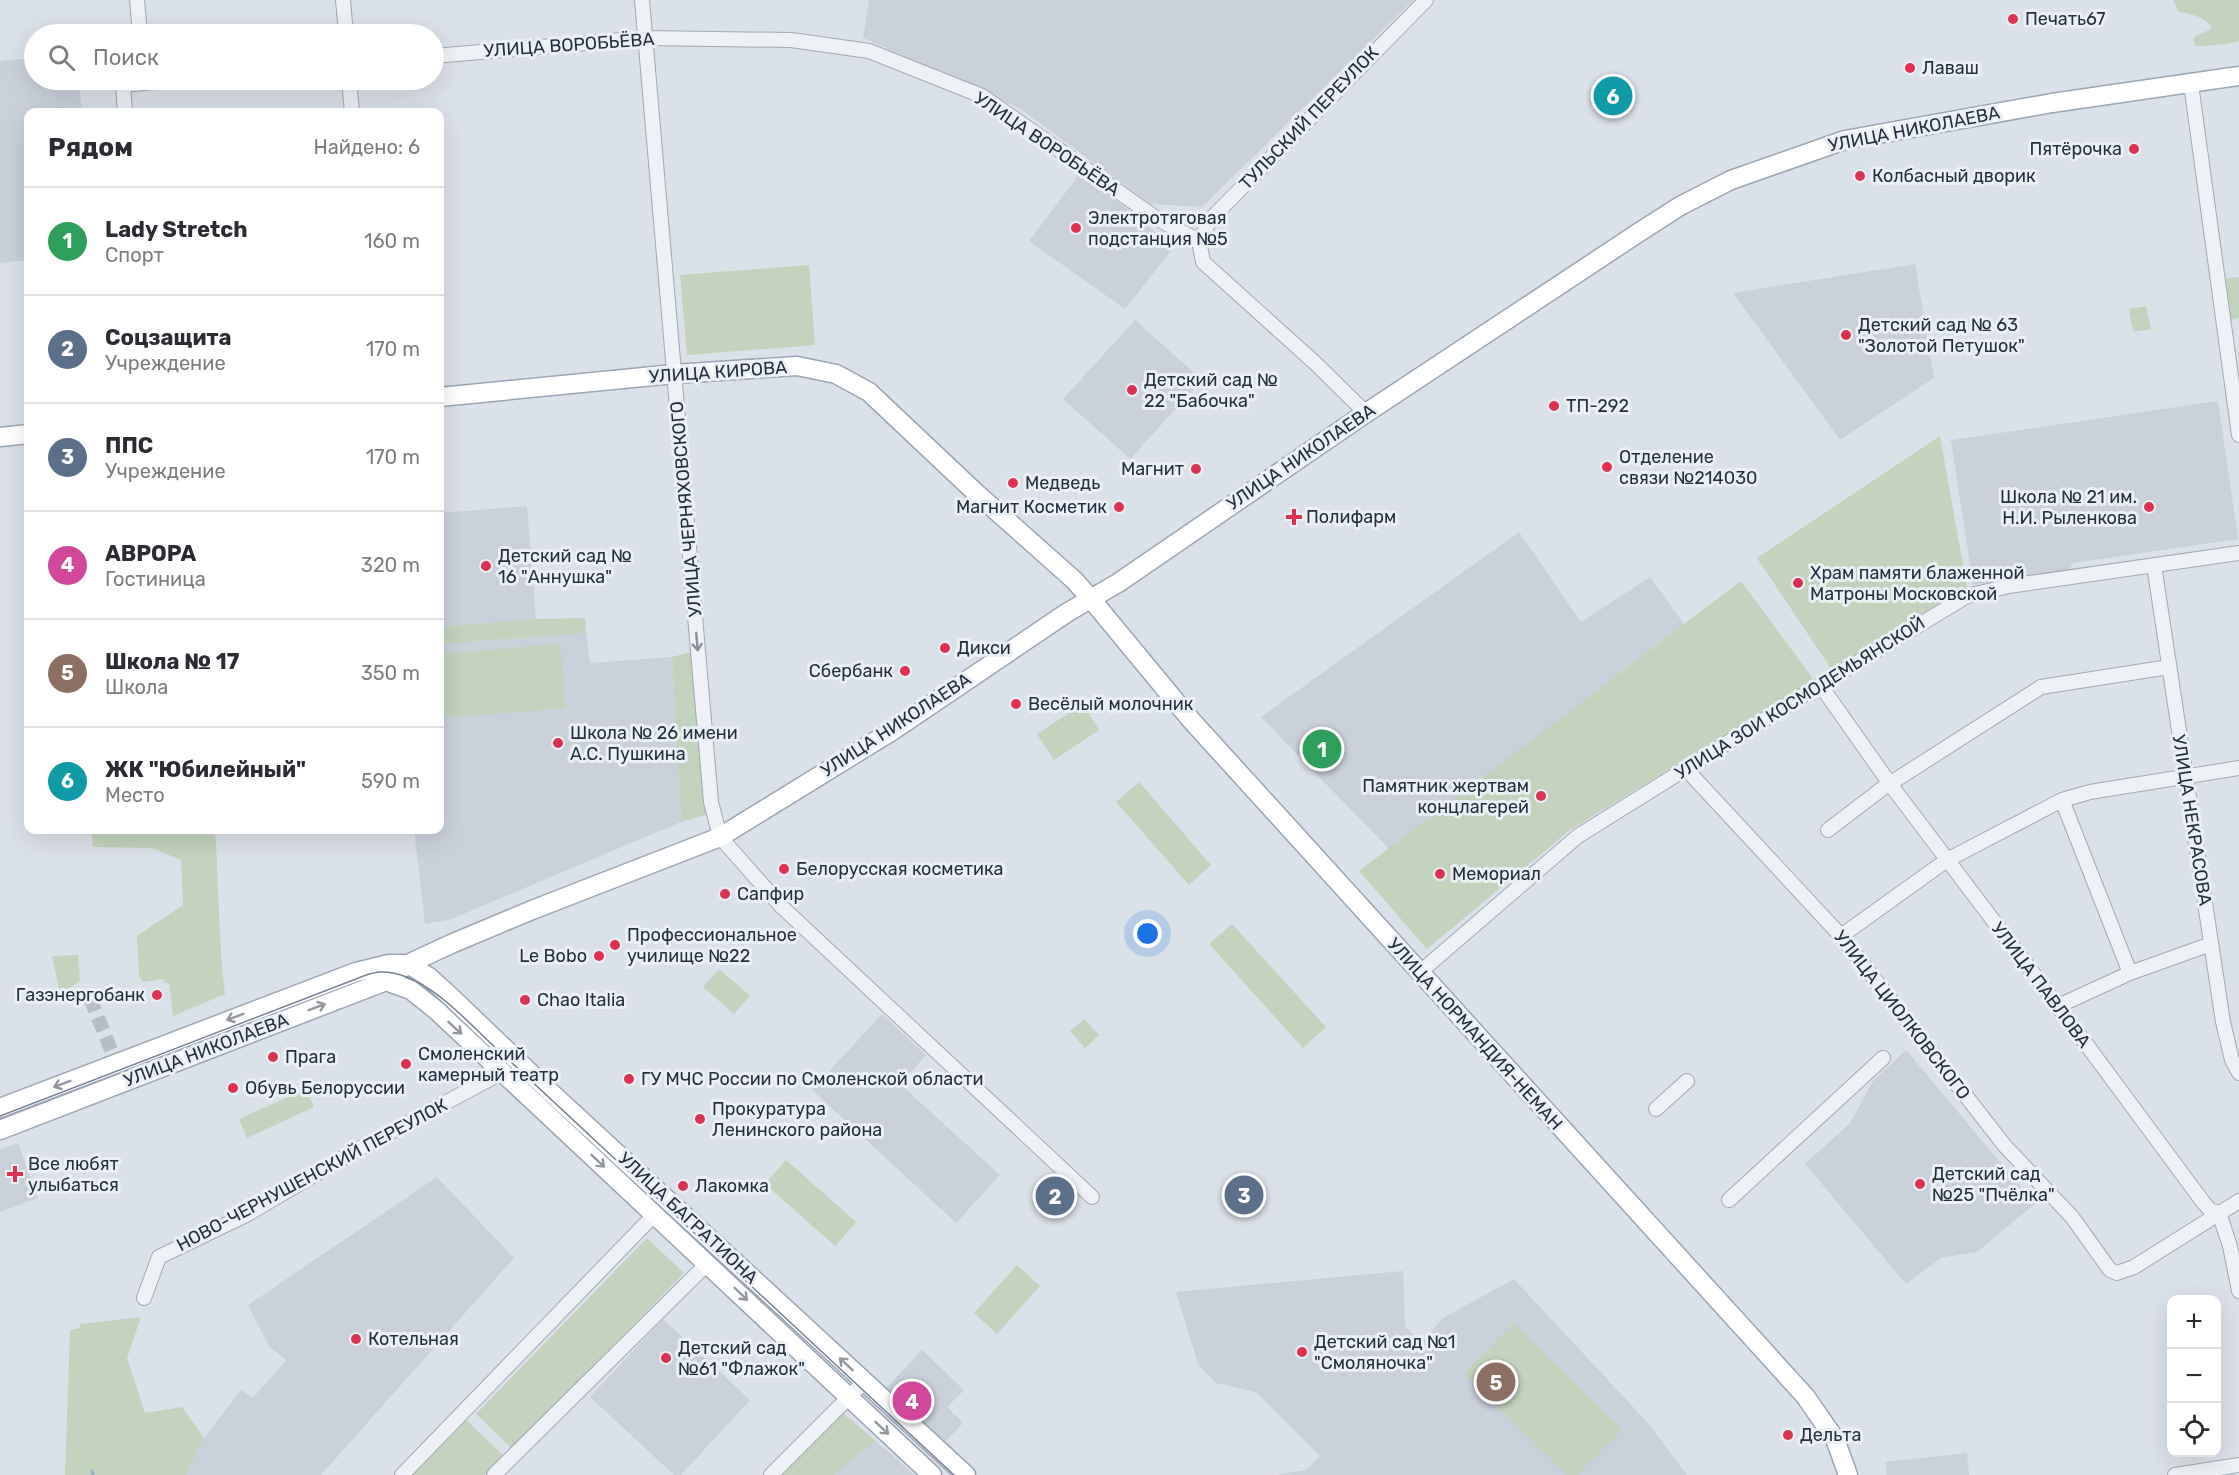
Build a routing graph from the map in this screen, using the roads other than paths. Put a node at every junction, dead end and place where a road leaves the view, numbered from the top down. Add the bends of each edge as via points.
1 (137, 0) edge
2 (343, 0) edge
3 (642, 0) edge
4 (1426, 0) edge
5 (139, 24) edge
6 (345, 24) edge
7 (645, 38) junction
8 (444, 55) edge
9 (2239, 76) edge
10 (2191, 84) junction
11 (123, 90) edge
12 (350, 90) edge
13 (125, 108) edge
14 (352, 108) edge
15 (1198, 241) junction
16 (674, 374) junction
17 (444, 397) edge
18 (1366, 413) junction
19 (24, 434) edge
20 (2239, 434) edge
21 (0, 437) edge
22 (2239, 553) edge
23 (2154, 565) junction
24 (1091, 599) junction
25 (2169, 667) junction
26 (1821, 686) junction
27 (1685, 768) junction
28 (2239, 768) edge
29 (2186, 777) junction
30 (1890, 784) junction
31 (2062, 800) junction
32 (1828, 830) dead end
33 (720, 837) junction
34 (1947, 860) junction
35 (1841, 936) junction
36 (451, 944) junction
37 (2211, 944) junction
38 (415, 968) junction
39 (1419, 973) junction
40 (2130, 973) junction
41 (386, 981) junction
42 (411, 990) junction
43 (450, 996) junction
44 (2058, 1006) junction
45 (1883, 1058) dead end
46 (116, 1062) junction
47 (503, 1072) junction
48 (2239, 1073) edge
49 (1687, 1081) dead end
50 (106, 1089) junction
51 (0, 1108) edge
52 (1656, 1109) dead end
53 (0, 1130) edge
54 (1092, 1197) dead end
55 (1729, 1200) dead end
56 (2239, 1201) edge
57 (2218, 1213) junction
58 (655, 1214) junction
59 (708, 1263) junction
60 (2239, 1291) edge
61 (144, 1298) dead end
62 (865, 1381) junction
63 (849, 1398) junction
64 (2239, 1465) edge
65 (402, 1475) edge
66 (494, 1475) edge
67 (771, 1475) edge
68 (932, 1475) edge
69 (966, 1475) edge
70 (1848, 1475) edge
71 (2175, 1475) edge

1 - 5 street
2 - 6 street
3 - 7 street, УЛИЦА ЧЕРНЯХОВСКОГО
4 - 15 street, ТУЛЬСКИЙ ПЕРЕУЛОК via 1211,219
7 - 8 street, УЛИЦА ВОРОБЬЁВА
7 - 15 street, УЛИЦА ВОРОБЬЁВА via 791,40 869,51 982,96 1156,218
7 - 16 street, УЛИЦА ЧЕРНЯХОВСКОГО
9 - 10 main road, УЛИЦА НИКОЛАЕВА
10 - 18 main road, УЛИЦА НИКОЛАЕВА via 2041,105 1845,140 1731,180 1663,217
10 - 20 street
11 - 13 street
12 - 14 street
15 - 18 street via 1203,262
16 - 17 main road, УЛИЦА КИРОВА
16 - 24 main road, УЛИЦА КИРОВА via 797,366 844,378 869,392
16 -> 33 street, УЛИЦА ЧЕРНЯХОВСКОГО via 711,802
18 - 24 main road, УЛИЦА НИКОЛАЕВА
19 - 21 main road
22 - 23 street, УЛИЦА ЗОИ КОСМОДЕМЬЯНСКОЙ
23 - 25 street, УЛИЦА НЕКРАСОВА
23 - 26 street, УЛИЦА ЗОИ КОСМОДЕМЬЯНСКОЙ via 1967,596
24 - 33 main road, УЛИЦА НИКОЛАЕВА via 892,731
24 - 39 main road, УЛИЦА НОРМАНДИЯ-НЕМАН via 1191,720
25 - 29 street, УЛИЦА НЕКРАСОВА
25 - 30 street via 2041,687
26 - 27 street, УЛИЦА ЗОИ КОСМОДЕМЬЯНСКОЙ
26 - 30 street, УЛИЦА ПАВЛОВА
27 - 35 street, УЛИЦА ЦИОЛКОВСКОГО
27 - 39 street, УЛИЦА ЗОИ КОСМОДЕМЬЯНСКОЙ via 1578,836
28 - 29 street
29 - 31 street
29 - 37 street, УЛИЦА НЕКРАСОВА
30 - 32 street
30 - 34 street, УЛИЦА ПАВЛОВА
31 - 34 street
31 - 40 street
33 - 36 main road, УЛИЦА НИКОЛАЕВА
33 - 54 street via 782,907
34 - 35 street
34 - 44 street, УЛИЦА ПАВЛОВА
35 - 57 street, УЛИЦА ЦИОЛКОВСКОГО via 2006,1146 2072,1217 2110,1270 2117,1273 2134,1267
36 - 38 main road, УЛИЦА НИКОЛАЕВА
36 - 43 main road via 439,973
37 - 40 street
37 - 48 street, УЛИЦА НЕКРАСОВА via 2223,1022
38 - 41 main road, УЛИЦА НИКОЛАЕВА
38 - 42 main road
38 - 43 main road, УЛИЦА БАГРАТИОНА
38 -> 46 main road, УЛИЦА НИКОЛАЕВА via 389,964 356,972
39 - 70 main road, УЛИЦА НОРМАНДИЯ-НЕМАН via 1805,1396 1835,1439
40 - 44 street
41 - 42 main road, УЛИЦА БАГРАТИОНА
50 -> 41 main road, УЛИЦА НИКОЛАЕВА
42 -> 47 main road, УЛИЦА БАГРАТИОНА
62 -> 43 main road, УЛИЦА БАГРАТИОНА
44 - 57 street, УЛИЦА ПАВЛОВА via 2202,1202
45 - 55 street
46 - 50 street
46 -> 51 main road, УЛИЦА НИКОЛАЕВА
47 -> 58 main road, УЛИЦА БАГРАТИОНА
47 - 61 street, НОВО-ЧЕРНУШЕНСКИЙ ПЕРЕУЛОК via 353,1152 246,1215 159,1257
49 - 52 street
50 - 53 main road, УЛИЦА НИКОЛАЕВА
56 - 57 street
57 - 60 street, УЛИЦА ПАВЛОВА via 2230,1246
58 - 59 main road, УЛИЦА БАГРАТИОНА
58 - 65 street
59 -> 63 main road, УЛИЦА БАГРАТИОНА
59 - 66 street
62 - 63 street
62 - 69 main road, УЛИЦА БАГРАТИОНА
63 - 67 street
63 -> 68 main road, УЛИЦА БАГРАТИОНА
64 - 71 street

